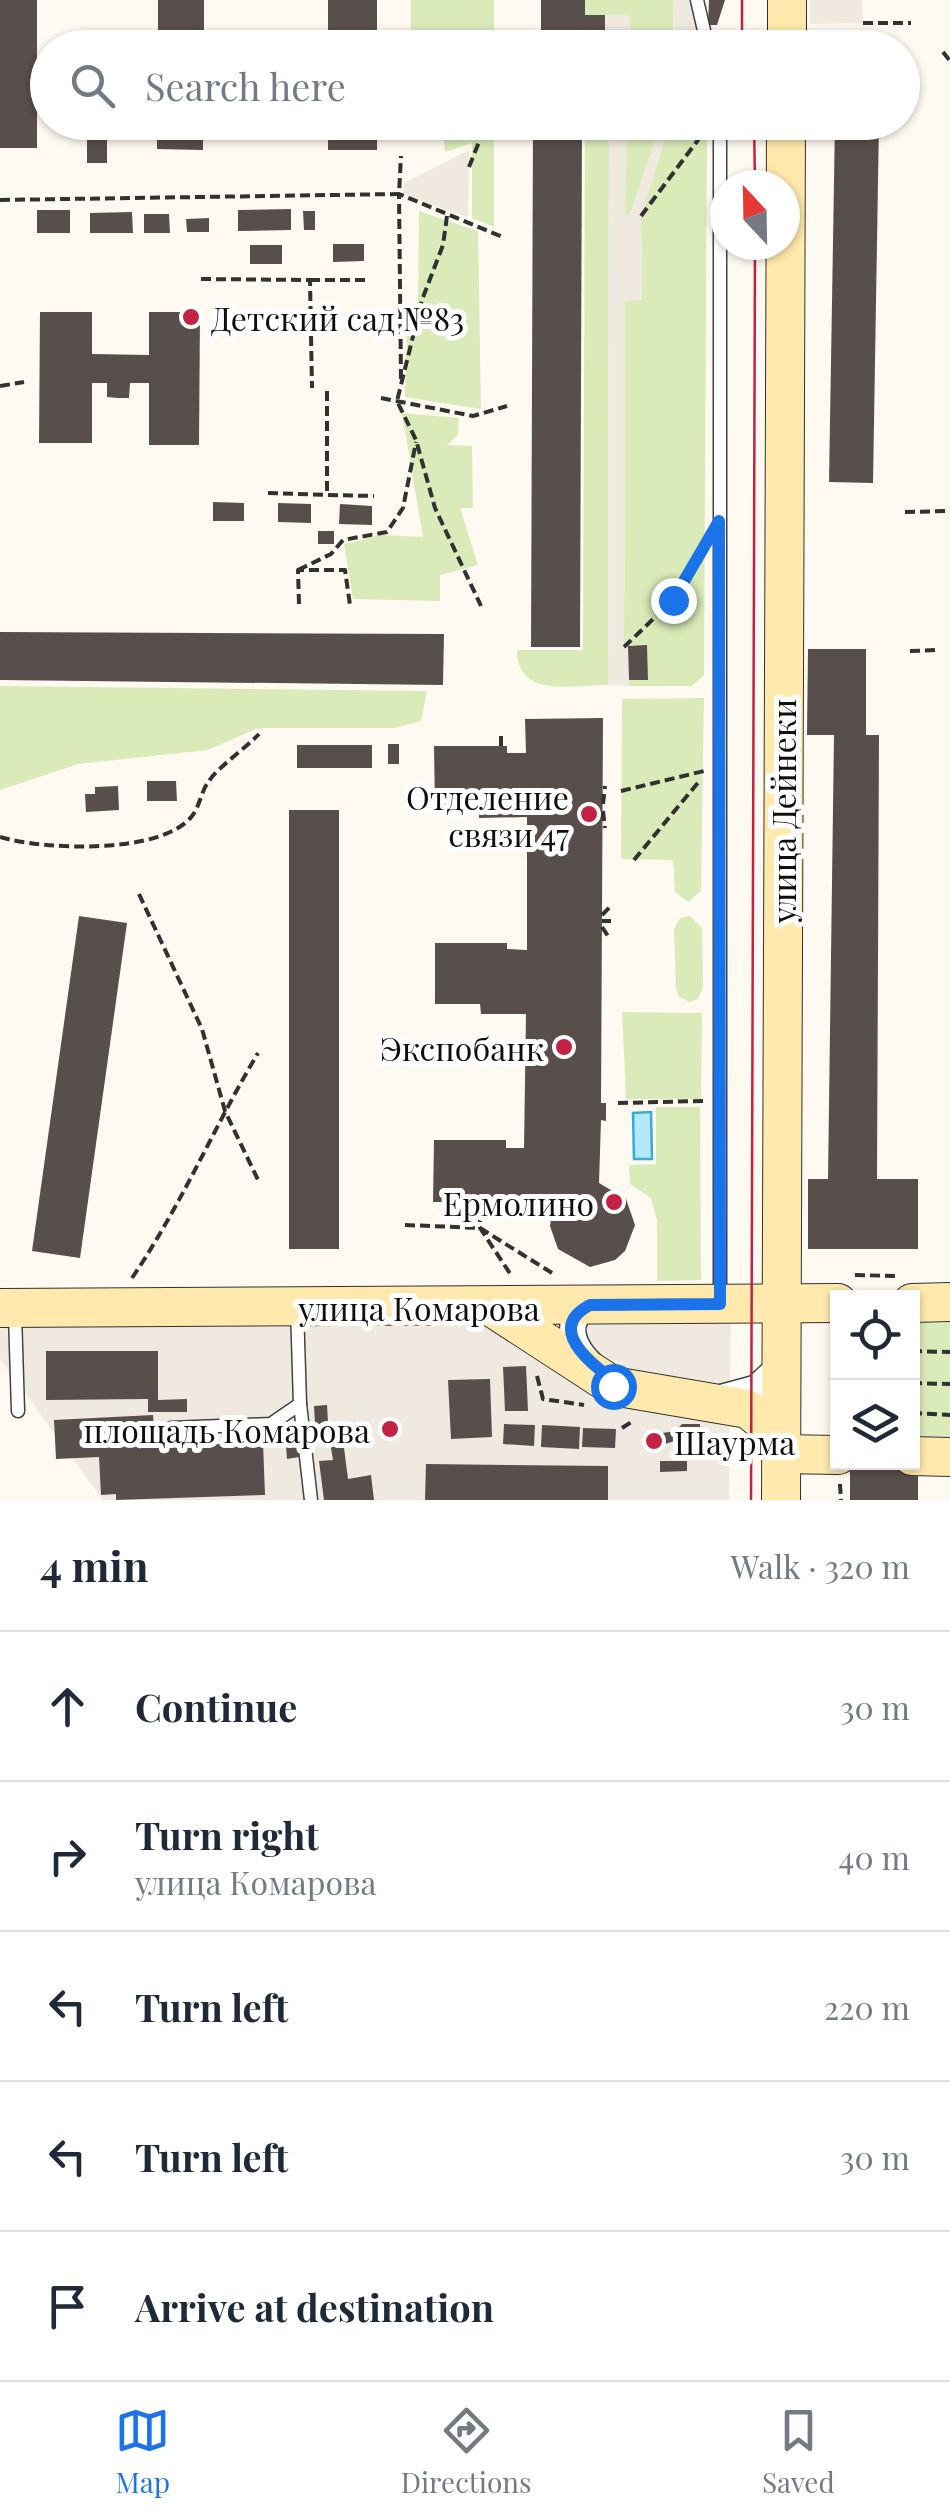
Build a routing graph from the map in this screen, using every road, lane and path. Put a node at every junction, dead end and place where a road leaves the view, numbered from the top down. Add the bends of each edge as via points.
1 (697, 0) edge
2 (787, 0) edge
3 (910, 23) dead end
4 (863, 24) dead end
5 (704, 30) edge
6 (787, 30) edge
7 (943, 52) dead end
8 (950, 61) edge
9 (479, 140) edge
10 (698, 140) edge
11 (720, 140) edge
12 (786, 140) edge
13 (400, 156) dead end
14 (469, 167) dead end
15 (399, 194) junction
16 (0, 200) edge
17 (447, 216) junction
18 (641, 216) dead end
19 (505, 238) dead end
20 (201, 279) dead end
21 (310, 280) junction
22 (368, 280) dead end
23 (24, 382) dead end
24 (0, 386) edge
25 (401, 386) junction
26 (312, 388) dead end
27 (327, 391) dead end
28 (382, 398) dead end
29 (396, 402) junction
30 (507, 406) dead end
31 (416, 440) junction
32 (268, 493) dead end
33 (326, 496) junction
34 (374, 496) dead end
35 (950, 511) edge
36 (906, 512) dead end
37 (719, 521) junction
38 (298, 570) junction
39 (300, 604) dead end
40 (350, 604) dead end
41 (481, 606) dead end
42 (624, 647) dead end
43 (938, 650) dead end
44 (910, 651) dead end
45 (259, 734) dead end
46 (501, 735) dead end
47 (501, 746) dead end
48 (605, 786) dead end
49 (611, 792) dead end
50 (622, 792) dead end
51 (606, 808) junction
52 (610, 822) dead end
53 (604, 828) dead end
54 (0, 837) edge
55 (634, 860) dead end
56 (140, 894) dead end
57 (610, 906) dead end
58 (602, 921) junction
59 (611, 921) dead end
60 (610, 939) dead end
61 (258, 1053) dead end
62 (721, 1101) junction
63 (618, 1103) dead end
64 (224, 1111) junction
65 (259, 1182) dead end
66 (480, 1212) dead end
67 (405, 1226) dead end
68 (480, 1228) junction
69 (557, 1276) dead end
70 (127, 1286) dead end
71 (506, 1298) junction
72 (784, 1302) junction
73 (830, 1302) edge
74 (920, 1302) edge
75 (950, 1302) edge
76 (720, 1304) junction
77 (590, 1305) junction
78 (297, 1307) junction
79 (8, 1308) edge
80 (920, 1352) edge
81 (950, 1352) edge
82 (950, 1360) edge
83 (782, 1364) junction
84 (535, 1368) dead end
85 (920, 1383) edge
86 (950, 1384) edge
87 (679, 1398) junction
88 (300, 1404) junction
89 (625, 1406) junction
90 (18, 1411) dead end
91 (920, 1413) edge
92 (950, 1415) edge
93 (171, 1428) dead end
94 (781, 1454) junction
95 (950, 1457) edge
96 (830, 1458) edge
97 (920, 1459) edge
98 (311, 1500) edge
99 (781, 1500) edge

1 - 5 lane
2 - 6 main road
3 - 4 path
7 - 8 path
9 - 14 path
10 - 18 path
11 - 37 lane
12 - 72 main road, улица Дейнеки
13 - 15 path
15 - 16 path
15 - 17 path
15 - 25 path
17 - 19 path
17 - 25 path
20 - 21 path
21 - 22 path
21 - 26 path
23 - 24 path
25 - 29 path
27 - 33 path
28 - 29 path
29 - 30 path via 473,416
29 - 31 path
31 - 38 path via 403,508 386,532 343,540 332,554
31 - 41 path via 436,508
32 - 33 path
33 - 34 path
35 - 36 path
37 - 42 path via 673,600
37 - 62 lane
38 - 39 path
38 - 40 path via 345,570
43 - 44 path
45 - 54 path via 210,779 191,818 170,830 73,849
46 - 47 path
48 - 51 path
49 - 51 path
50 - 55 path via 704,773
51 - 52 path
51 - 53 path
56 - 64 path via 202,1029
57 - 58 path
58 - 59 path
58 - 60 path
61 - 64 path
62 - 63 path
62 - 76 lane
64 - 65 path
64 - 70 path via 192,1183
66 - 68 path
67 - 68 path
68 - 69 path
68 - 71 path
71 - 77 main road, улица Комарова
71 - 78 main road, улица Комарова
71 - 89 main road
72 - 73 main road, улица Комарова
72 - 76 main road, улица Комарова
72 - 83 main road, улица Дейнеки
74 - 75 main road
76 - 77 main road, улица Комарова
77 - 89 street via 572,1323 576,1346
78 - 79 main road, улица Комарова
78 - 88 lane
79 - 90 lane
80 - 81 path
81 - 82 path
83 - 87 street via 746,1393
83 - 94 main road, улица Дейнеки
84 - 89 path via 543,1399
85 - 86 path
87 - 89 main road
87 - 94 main road via 758,1415
88 - 93 lane via 271,1424
88 - 98 lane
91 - 92 path
94 - 96 main road
94 - 99 main road, улица Дейнеки
95 - 97 main road

